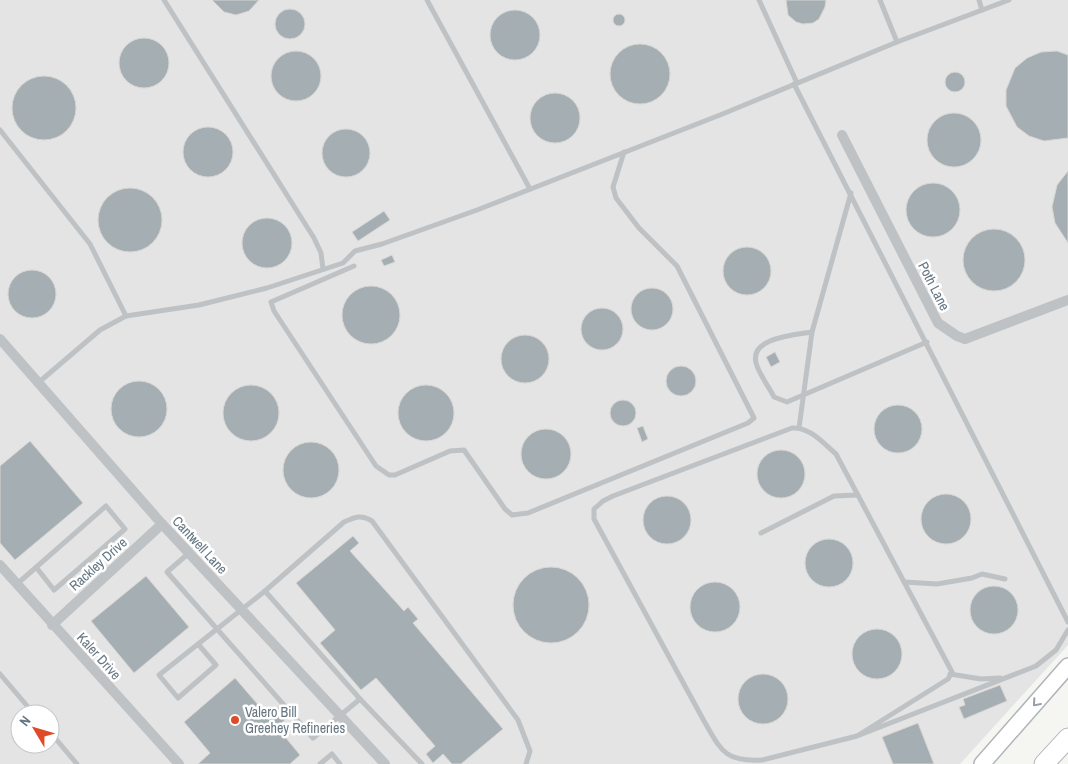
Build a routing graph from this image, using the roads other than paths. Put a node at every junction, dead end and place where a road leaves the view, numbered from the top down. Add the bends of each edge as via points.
1 (164, 0) edge
2 (427, 0) edge
3 (759, 0) edge
4 (880, 0) edge
5 (979, 0) edge
6 (1009, 0) edge
7 (982, 10) junction
8 (897, 42) junction
9 (796, 83) junction
10 (0, 130) edge
11 (842, 135) dead end
12 (624, 152) junction
13 (530, 189) junction
14 (851, 193) junction
15 (354, 266) dead end
16 (323, 269) junction
17 (1068, 300) edge
18 (126, 316) junction
19 (812, 332) junction
20 (0, 339) edge
21 (927, 342) junction
22 (38, 383) junction
23 (804, 394) junction
24 (799, 428) junction
25 (858, 495) junction
26 (162, 524) junction
27 (760, 533) dead end
28 (189, 553) junction
29 (0, 565) edge
30 (36, 567) junction
31 (1005, 579) dead end
32 (904, 582) junction
33 (17, 584) junction
34 (264, 591) junction
35 (241, 609) junction
36 (1068, 622) edge
37 (52, 624) junction
38 (217, 629) junction
39 (1068, 630) edge
40 (198, 644) junction
41 (1068, 666) edge
42 (0, 674) edge
43 (950, 674) junction
44 (1004, 678) junction
45 (360, 699) junction
46 (26, 704) edge
47 (339, 715) junction
48 (857, 736) junction
49 (1068, 738) edge
50 (60, 744) edge
51 (77, 764) edge
52 (179, 764) edge
53 (320, 764) edge
54 (340, 764) edge
55 (385, 764) edge
56 (422, 764) edge
57 (526, 764) edge
58 (982, 764) edge
59 (1044, 764) edge

1 - 16 lane via 314,238 321,253
2 - 13 lane
3 - 9 lane
4 - 8 lane
5 - 7 lane
6 - 7 lane
7 - 8 lane
8 - 9 lane
9 - 12 lane
9 - 14 lane
10 - 18 lane via 90,244
11 - 17 street, Poth Lane via 938,323 965,339
12 - 13 lane
12 - 15 lane via 613,188 616,198 639,228 677,266 754,418 748,424 528,513 512,515 505,510 464,450 450,451 389,475 376,466 274,311 272,302
13 - 16 lane via 355,251 343,263
14 - 19 lane
14 - 21 lane
16 - 18 lane via 267,288 199,305
18 - 22 lane via 100,330
19 - 23 lane
19 - 23 lane via 767,342 760,346 756,355 756,365 774,397 787,402
20 - 22 street, Cantwell Lane
21 - 23 lane
21 - 36 lane
22 - 26 street, Cantwell Lane
23 - 24 lane
24 - 25 lane via 807,430 836,454
24 - 48 lane via 602,501 594,509 594,519 722,751 728,756 762,760
25 - 27 lane via 834,496
25 - 32 lane
26 - 28 street, Cantwell Lane
26 - 37 street, Rackley Drive
28 - 35 street, Cantwell Lane
28 - 38 lane via 167,572
29 - 33 street, Kaler Drive
30 - 30 lane via 106,506 125,529 54,590
30 - 33 lane
31 - 32 lane via 982,574 938,584
32 - 43 lane
33 - 37 street, Kaler Drive
34 - 35 lane
34 - 45 lane
34 - 57 lane via 344,522 365,516 372,521 518,720 530,751
35 - 38 lane
35 - 47 street, Cantwell Lane
37 - 52 street, Kaler Drive
38 - 40 lane
38 - 47 lane via 313,738
39 - 44 lane via 1056,650 1036,666
40 - 40 lane via 159,675 178,698 216,665
41 -> 58 main road
42 - 46 lane
43 - 44 lane via 981,679
43 - 48 lane via 948,679
44 - 48 lane
45 - 47 lane
45 - 56 lane
47 - 55 street, Cantwell Lane
49 - 59 highway
50 - 51 lane
53 - 54 lane via 332,754

